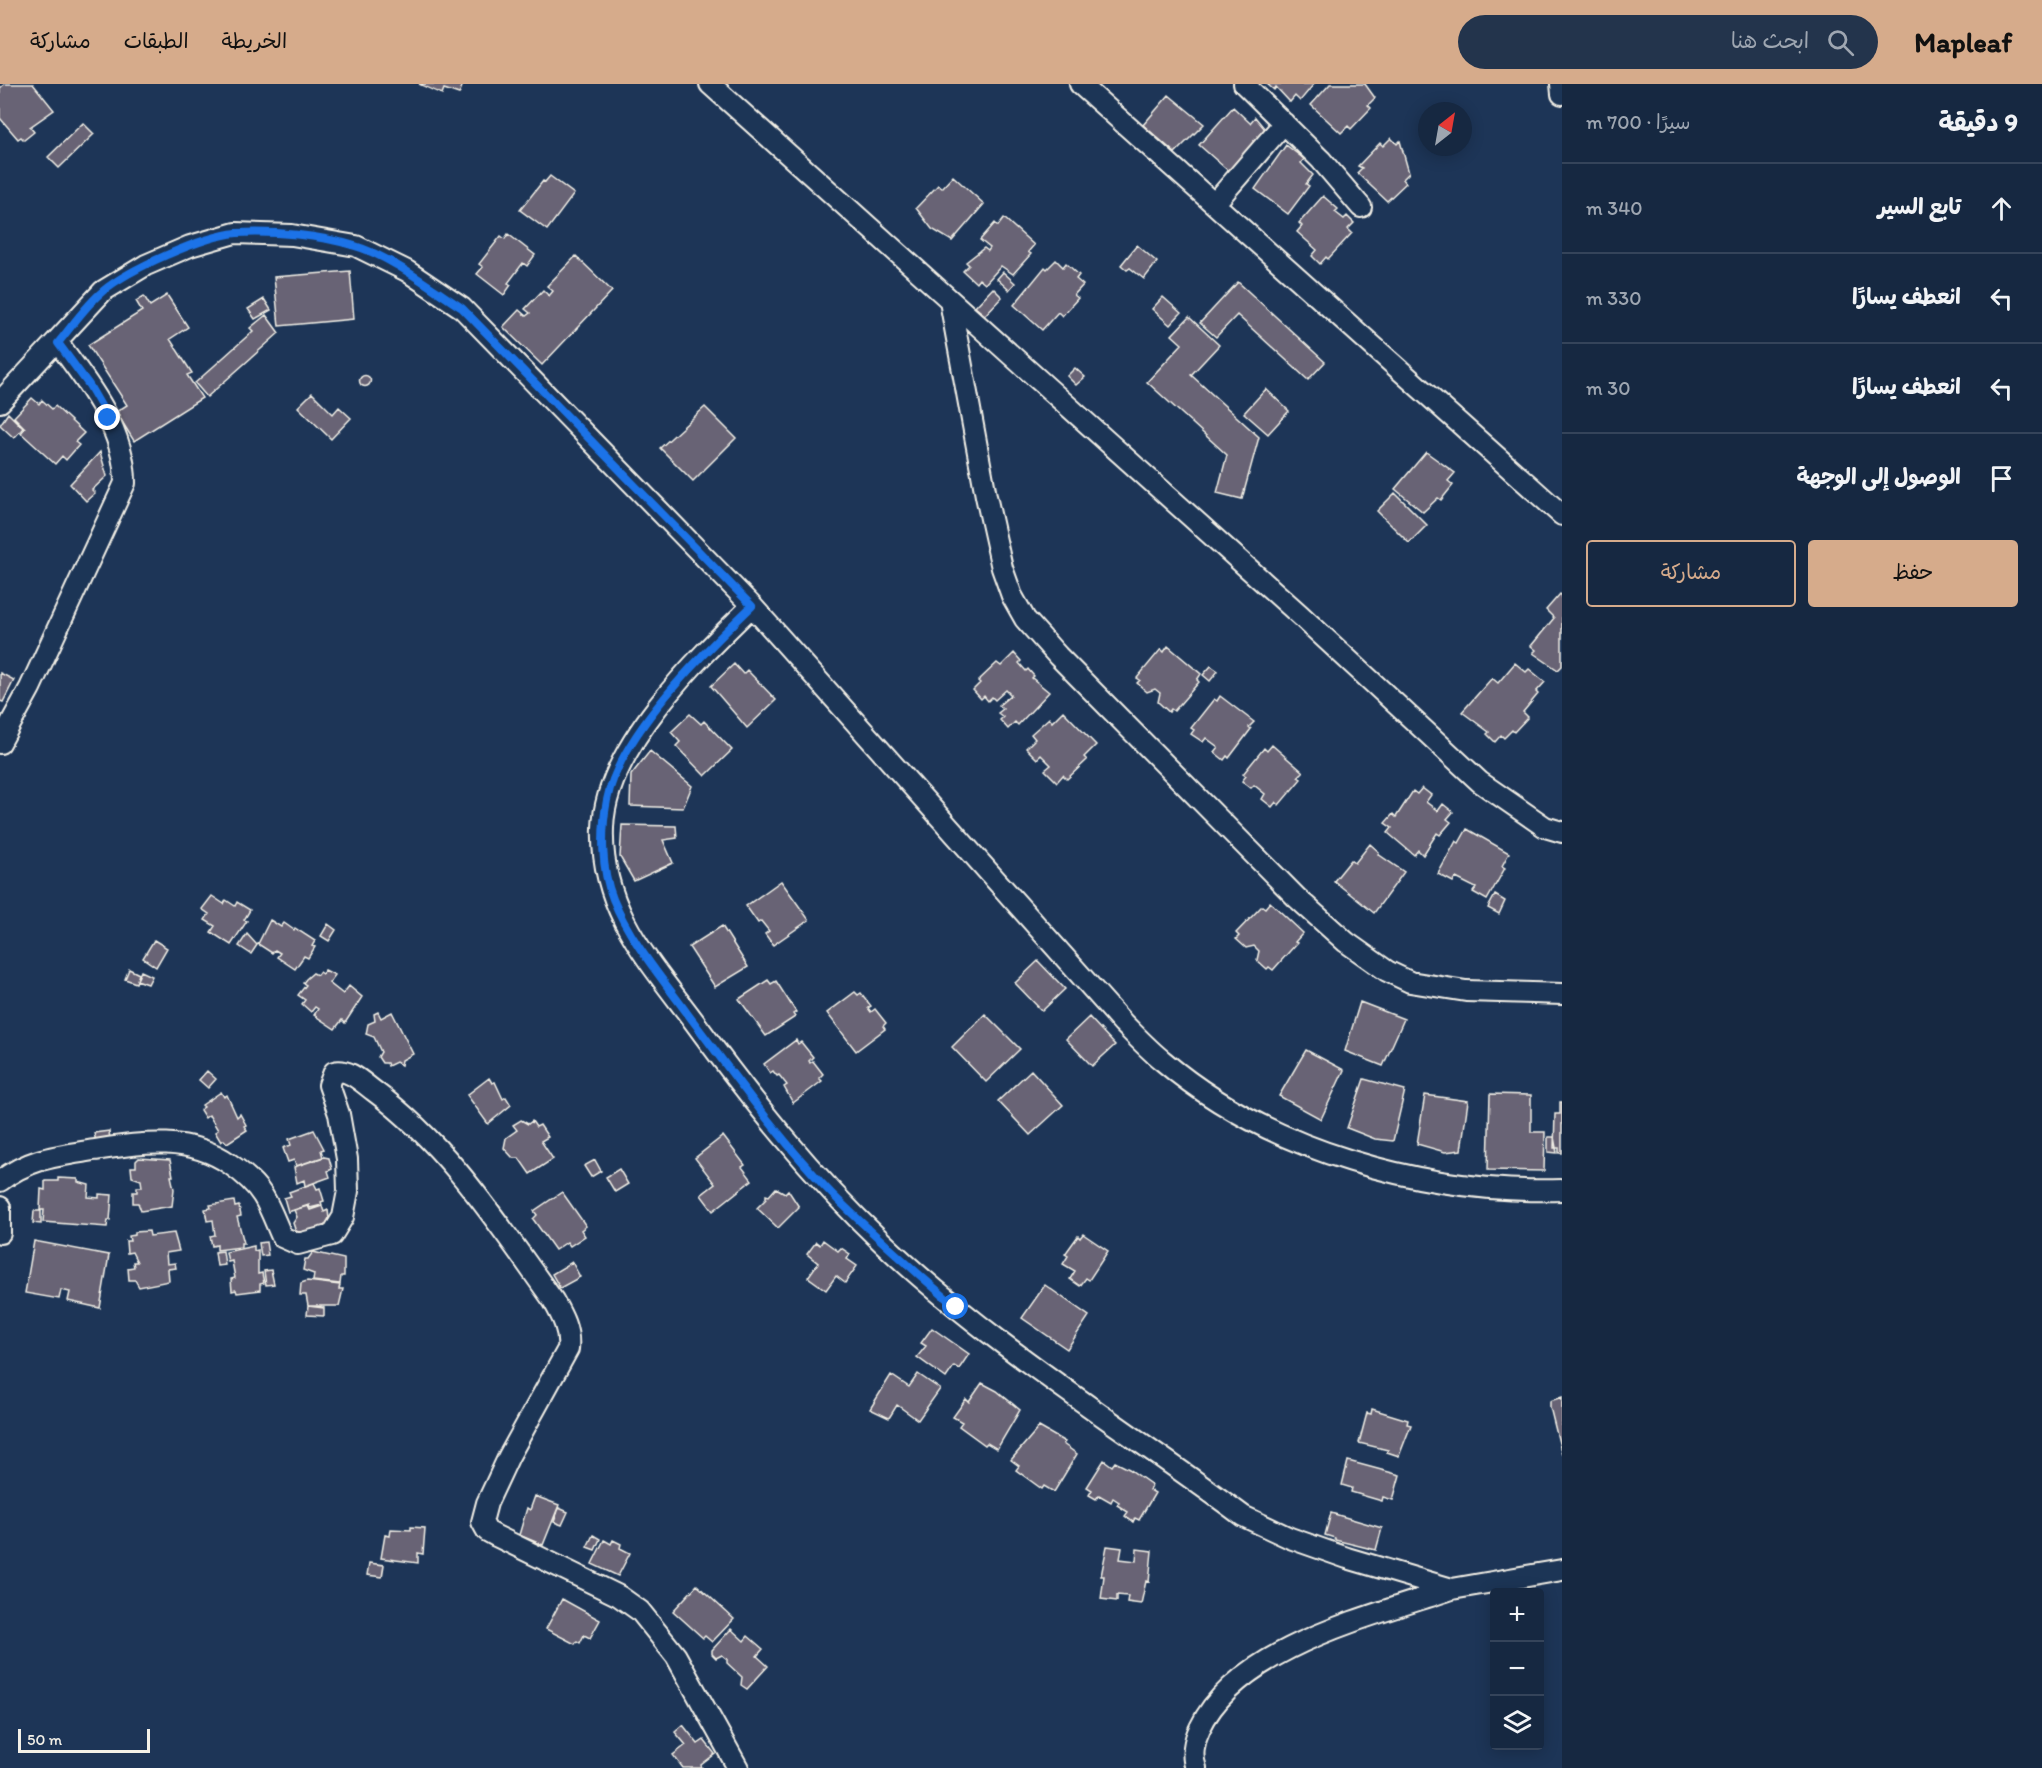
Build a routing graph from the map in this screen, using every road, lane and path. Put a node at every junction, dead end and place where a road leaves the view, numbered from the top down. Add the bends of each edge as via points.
1 (710, 84) edge
2 (1080, 84) edge
3 (1244, 84) edge
4 (1561, 84) edge
5 (1562, 94) edge
6 (1284, 123) junction
7 (1215, 203) junction
8 (1361, 207) dead end
9 (950, 301) junction
10 (58, 343) junction
11 (0, 402) edge
12 (1562, 515) edge
13 (752, 606) junction
14 (0, 743) edge
15 (1562, 832) edge
16 (1562, 994) edge
17 (0, 1181) edge
18 (1562, 1190) edge
19 (0, 1207) edge
20 (0, 1233) edge
21 (1562, 1570) edge
22 (1452, 1589) junction
23 (738, 1768) edge
24 (1196, 1768) edge

1 - 9 street
2 - 7 street
3 - 6 street
4 - 5 street
6 - 7 street
6 - 8 street
7 - 12 street
9 - 15 street via 1480,782 1545,827
9 - 16 street via 1002,568 1025,619 1297,898 1346,942 1387,971 1410,982 1466,991
10 - 11 street
10 - 13 street via 103,291 146,265 190,246 235,233 292,235 356,246 407,271 462,308
10 - 14 street via 108,418 125,461 125,483 30,688
13 - 18 street via 1162,1061 1256,1123 1337,1156 1427,1179 1500,1190
13 - 22 street via 654,713 628,749 611,787 603,827 604,860 612,898 634,941 830,1192 956,1307 1243,1516 1347,1558
17 - 23 street via 19,1167 44,1158 154,1142 180,1144 220,1157 245,1174 262,1194 282,1237 298,1244 332,1235 343,1217 348,1191 347,1159 329,1085 331,1076 344,1071 392,1104 451,1163 553,1300 566,1324 568,1349 509,1456 482,1522 487,1531 619,1596 640,1611 676,1656
19 - 20 street
21 - 22 street
22 - 24 street via 1300,1644 1237,1681 1209,1708 1195,1738

